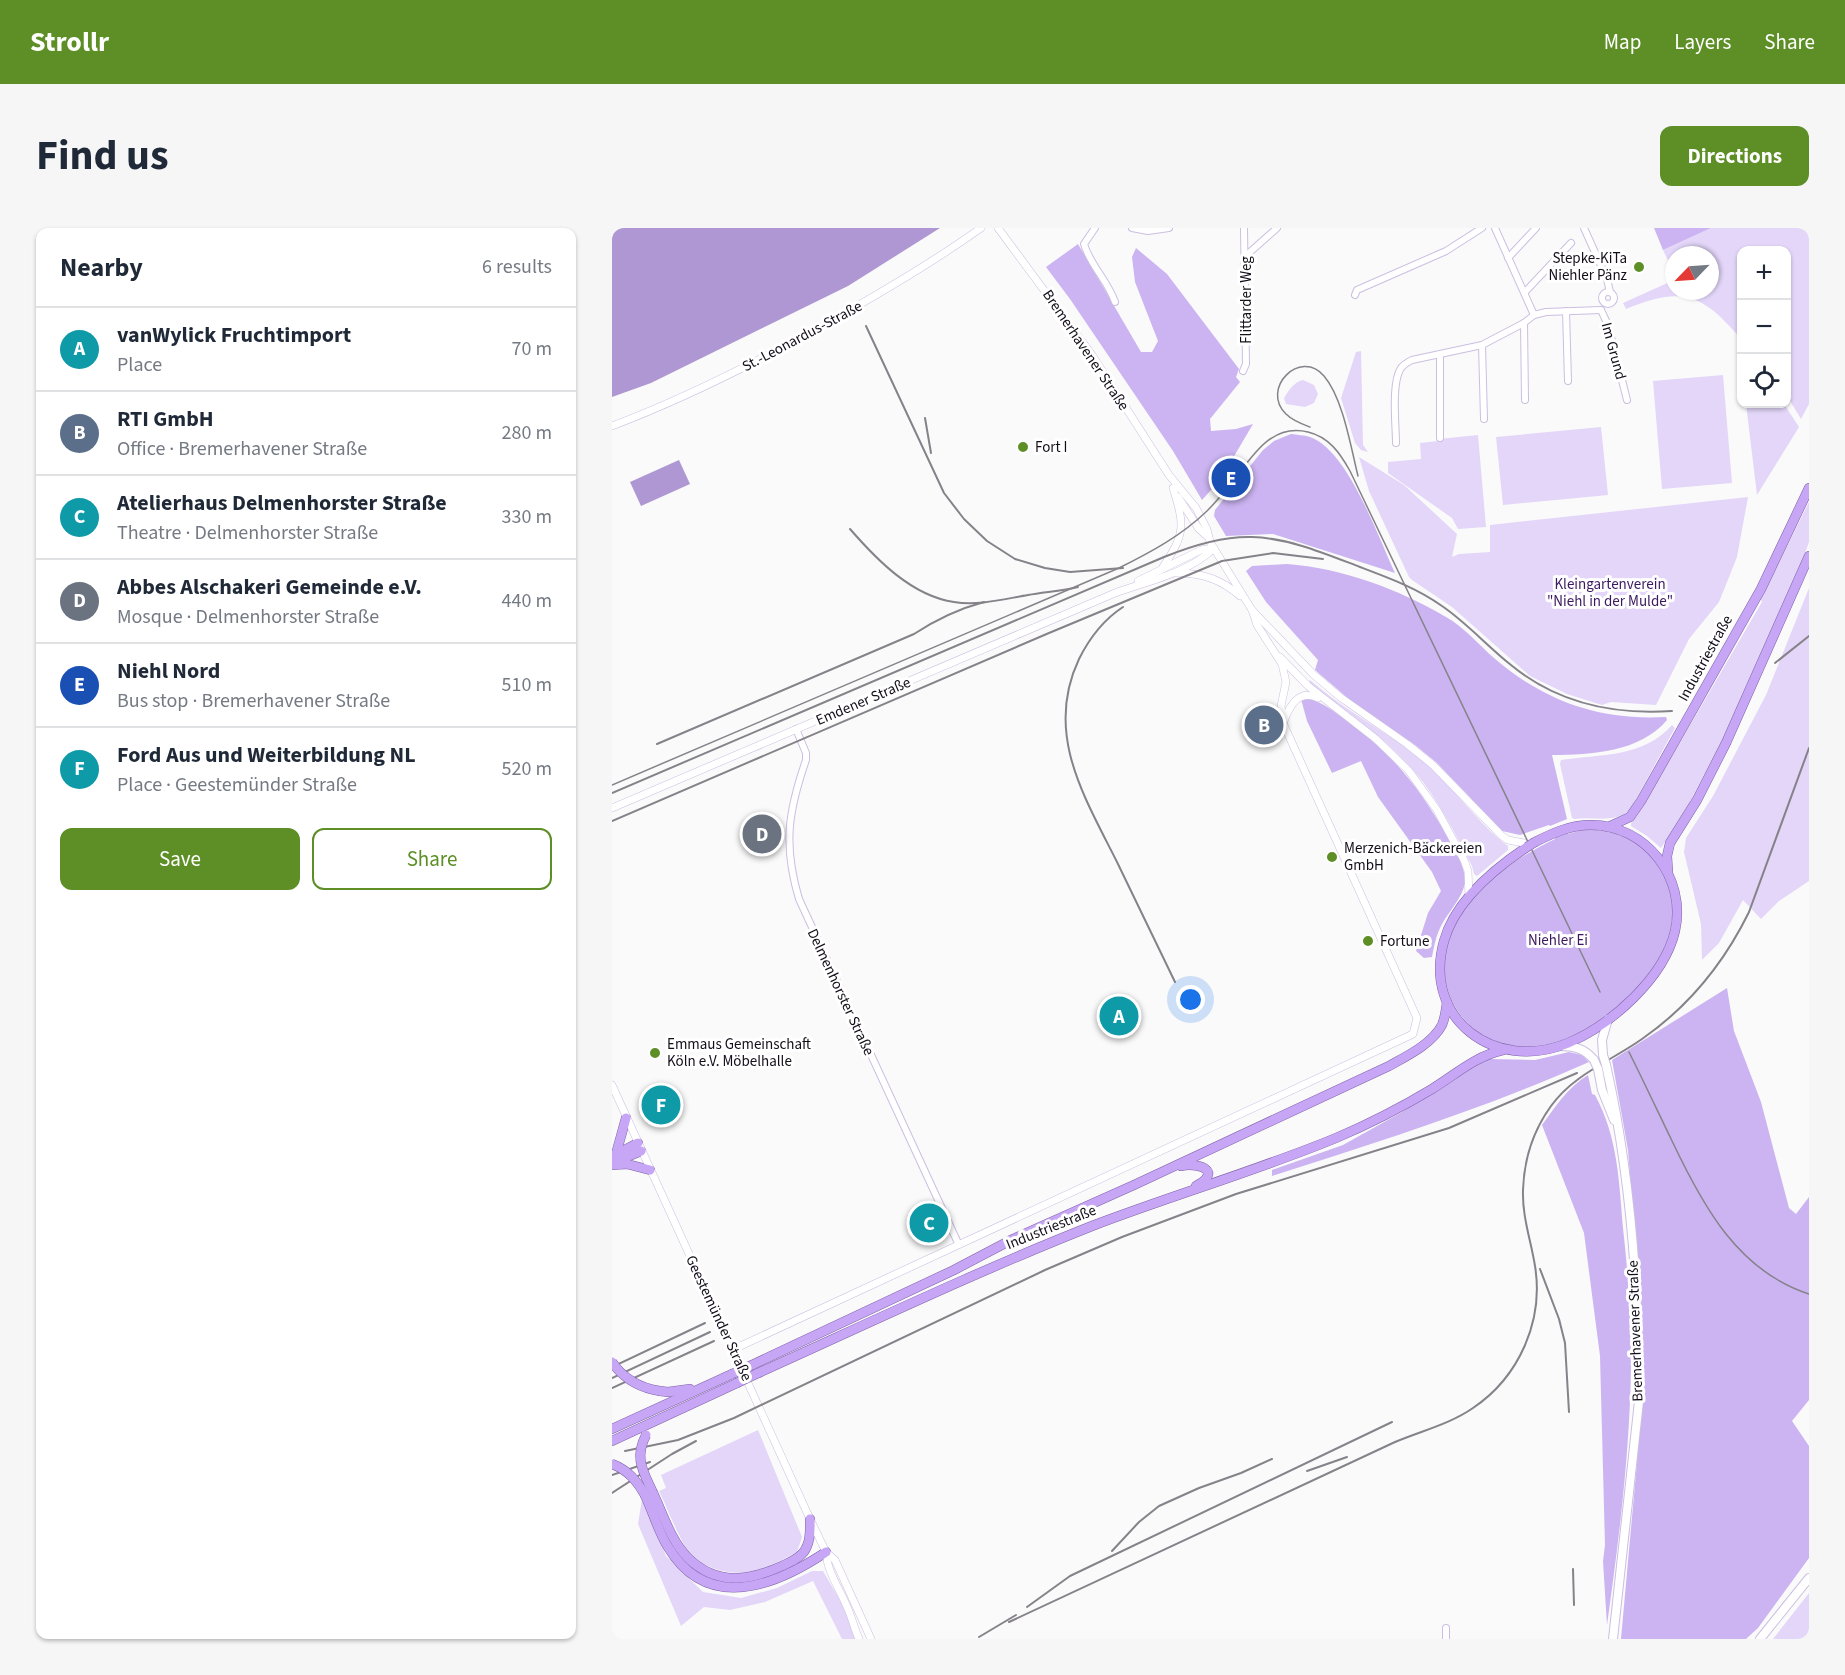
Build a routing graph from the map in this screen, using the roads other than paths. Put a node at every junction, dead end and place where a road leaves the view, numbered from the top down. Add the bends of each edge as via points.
1 (981, 228) edge
2 (998, 228) edge
3 (1095, 228) edge
4 (1132, 228) edge
5 (1169, 228) edge
6 (1244, 228) edge
7 (1277, 228) edge
8 (1482, 228) edge
9 (1495, 228) edge
10 (1536, 228) edge
11 (1584, 228) edge
12 (1571, 243) dead end
13 (1508, 258) junction
14 (1246, 260) junction
15 (1524, 292) junction
16 (1355, 294) dead end
17 (1115, 302) dead end
18 (1601, 310) junction
19 (1566, 311) junction
20 (1534, 315) junction
21 (1524, 323) junction
22 (1482, 345) junction
23 (1440, 355) junction
24 (1243, 371) dead end
25 (1568, 381) dead end
26 (1525, 399) dead end
27 (1627, 400) dead end
28 (1484, 419) dead end
29 (612, 426) edge
30 (1440, 438) dead end
31 (1396, 443) dead end
32 (1169, 475) junction
33 (1173, 488) junction
34 (1809, 488) edge
35 (1209, 538) junction
36 (1214, 548) junction
37 (1809, 556) edge
38 (1162, 568) junction
39 (1171, 573) junction
40 (1115, 593) junction
41 (1250, 607) junction
42 (1273, 649) junction
43 (1295, 673) junction
44 (1314, 675) junction
45 (1286, 682) junction
46 (1329, 704) junction
47 (1283, 723) junction
48 (796, 729) junction
49 (612, 808) edge
50 (1608, 827) junction
51 (1529, 844) junction
52 (1668, 873) junction
53 (1469, 897) junction
54 (1447, 1002) junction
55 (1608, 1019) junction
56 (1391, 1045) joint
57 (1559, 1046) junction
58 (1508, 1051) junction
59 (1602, 1067) junction
60 (612, 1085) edge
61 (626, 1118) junction
62 (639, 1147) junction
63 (613, 1159) edge
64 (1167, 1169) junction
65 (650, 1170) junction
66 (1173, 1196) junction
67 (958, 1243) junction
68 (734, 1349) junction
69 (612, 1362) edge
70 (704, 1387) junction
71 (703, 1399) junction
72 (612, 1429) edge
73 (612, 1441) edge
74 (612, 1464) edge
75 (649, 1494) junction
76 (810, 1519) junction
77 (826, 1552) junction
78 (798, 1559) junction
79 (1809, 1578) edge
80 (1446, 1628) dead end
81 (859, 1639) edge
82 (871, 1639) edge
83 (1446, 1639) edge
84 (1613, 1639) edge
85 (1760, 1639) edge

1 - 29 street, St.-Leonardus-Straße via 871,299 777,350
2 - 32 street, Bremerhavener Straße via 1092,355
3 - 17 street via 1084,244
4 - 5 street
6 - 14 street, Flittarder Weg
7 - 14 street
8 - 16 street via 1446,251 1356,290
9 - 13 street
10 - 13 street
11 - 18 street, Im Grund via 1614,296 1613,302 1604,303
12 - 15 street
13 - 15 street
14 - 24 street, Flittarder Weg
15 - 20 street
18 - 19 street
18 - 27 street, Im Grund
19 - 20 street
19 - 25 street
20 - 21 street
21 - 22 street
21 - 26 street
22 - 23 street
22 - 28 street
23 - 30 street
23 - 31 street via 1412,360 1399,370
32 - 33 street, Bremerhavener Straße
32 - 35 street, Bremerhavener Straße via 1196,508
33 - 35 street, Bremerhavener Straße via 1198,529
33 - 38 street via 1182,532
34 - 50 highway, Industriestraße via 1761,589 1641,801 1630,817
35 - 36 street, Bremerhavener Straße
36 - 38 street, Emdener Straße
36 - 39 street, Emdener Straße via 1195,563
36 - 41 street, Bremerhavener Straße
37 - 52 highway via 1722,753 1670,843
38 - 40 street, Emdener Straße
39 - 40 street, Emdener Straße
39 - 41 street, Emdener Straße via 1215,578
40 - 48 street, Emdener Straße
41 - 42 street, Bremerhavener Straße
41 - 44 street, Bremerhavener Straße
42 - 43 street, Bremerhavener Straße
42 - 45 street, Bremerhavener Straße
43 - 44 street
43 - 45 street
43 - 46 street, Bremerhavener Straße
44 - 51 street, Bremerhavener Straße via 1433,765 1502,836
45 - 47 street, Bremerhavener Straße via 1281,706
46 - 47 street, Bremerhavener Straße via 1311,695 1298,698
46 - 53 street, Bremerhavener Straße via 1392,753 1423,789 1464,860
47 - 56 street, Bremerhavener Straße via 1417,1018 1413,1034
48 - 49 street, Emdener Straße
48 - 67 street, Delmenhorster Straße via 806,753 790,818 791,872 799,899
50 - 51 highway via 1571,828
50 - 52 highway via 1648,847
51 - 53 highway via 1489,875
52 - 55 highway via 1677,918 1667,952 1640,990
53 - 54 highway via 1444,939 1440,962
54 - 58 highway via 1473,1035
54 - 64 highway, Industriestraße via 1438,1031 1404,1058
55 - 57 highway
55 - 59 main road, Bremerhavener Straße, bridge via 1602,1040
56 - 67 street, Industriestraße
57 - 58 highway via 1536,1052
57 - 59 main road, Bremerhavener Straße, bridge via 1584,1050
58 - 66 highway, Industriestraße via 1481,1056 1401,1107 1338,1137
59 - 84 main road, Bremerhavener Straße via 1602,1090 1619,1131 1625,1166 1636,1296 1639,1401
60 - 61 street, Geestemünder Straße
61 - 62 street, Geestemünder Straße
61 - 63 highway
62 - 63 highway
62 - 65 street, Geestemünder Straße
63 - 65 highway
64 - 66 highway via 1197,1164 1208,1173 1201,1183
64 - 70 highway, Industriestraße, bridge
65 - 68 street, Geestemünder Straße
66 - 71 highway, Industriestraße, bridge via 1010,1259
67 - 68 street, Industriestraße
68 - 76 street, Geestemünder Straße
69 - 70 highway, bridge via 623,1375 652,1390 675,1392
70 - 72 highway, Industriestraße
71 - 73 highway, Industriestraße
71 - 75 highway, bridge via 646,1435 639,1457
74 - 75 highway, bridge
75 - 77 highway via 668,1546 682,1565 701,1579 726,1588 765,1584 804,1567
75 - 78 highway via 676,1542 688,1558 705,1570 726,1578 745,1579
76 - 77 street, Geestemünder Straße
76 - 78 highway via 807,1547
77 - 78 highway
77 - 81 street, Geestemünder Straße via 826,1563
77 - 82 street, Geestemünder Straße via 835,1560
79 - 85 main road
80 - 83 street

